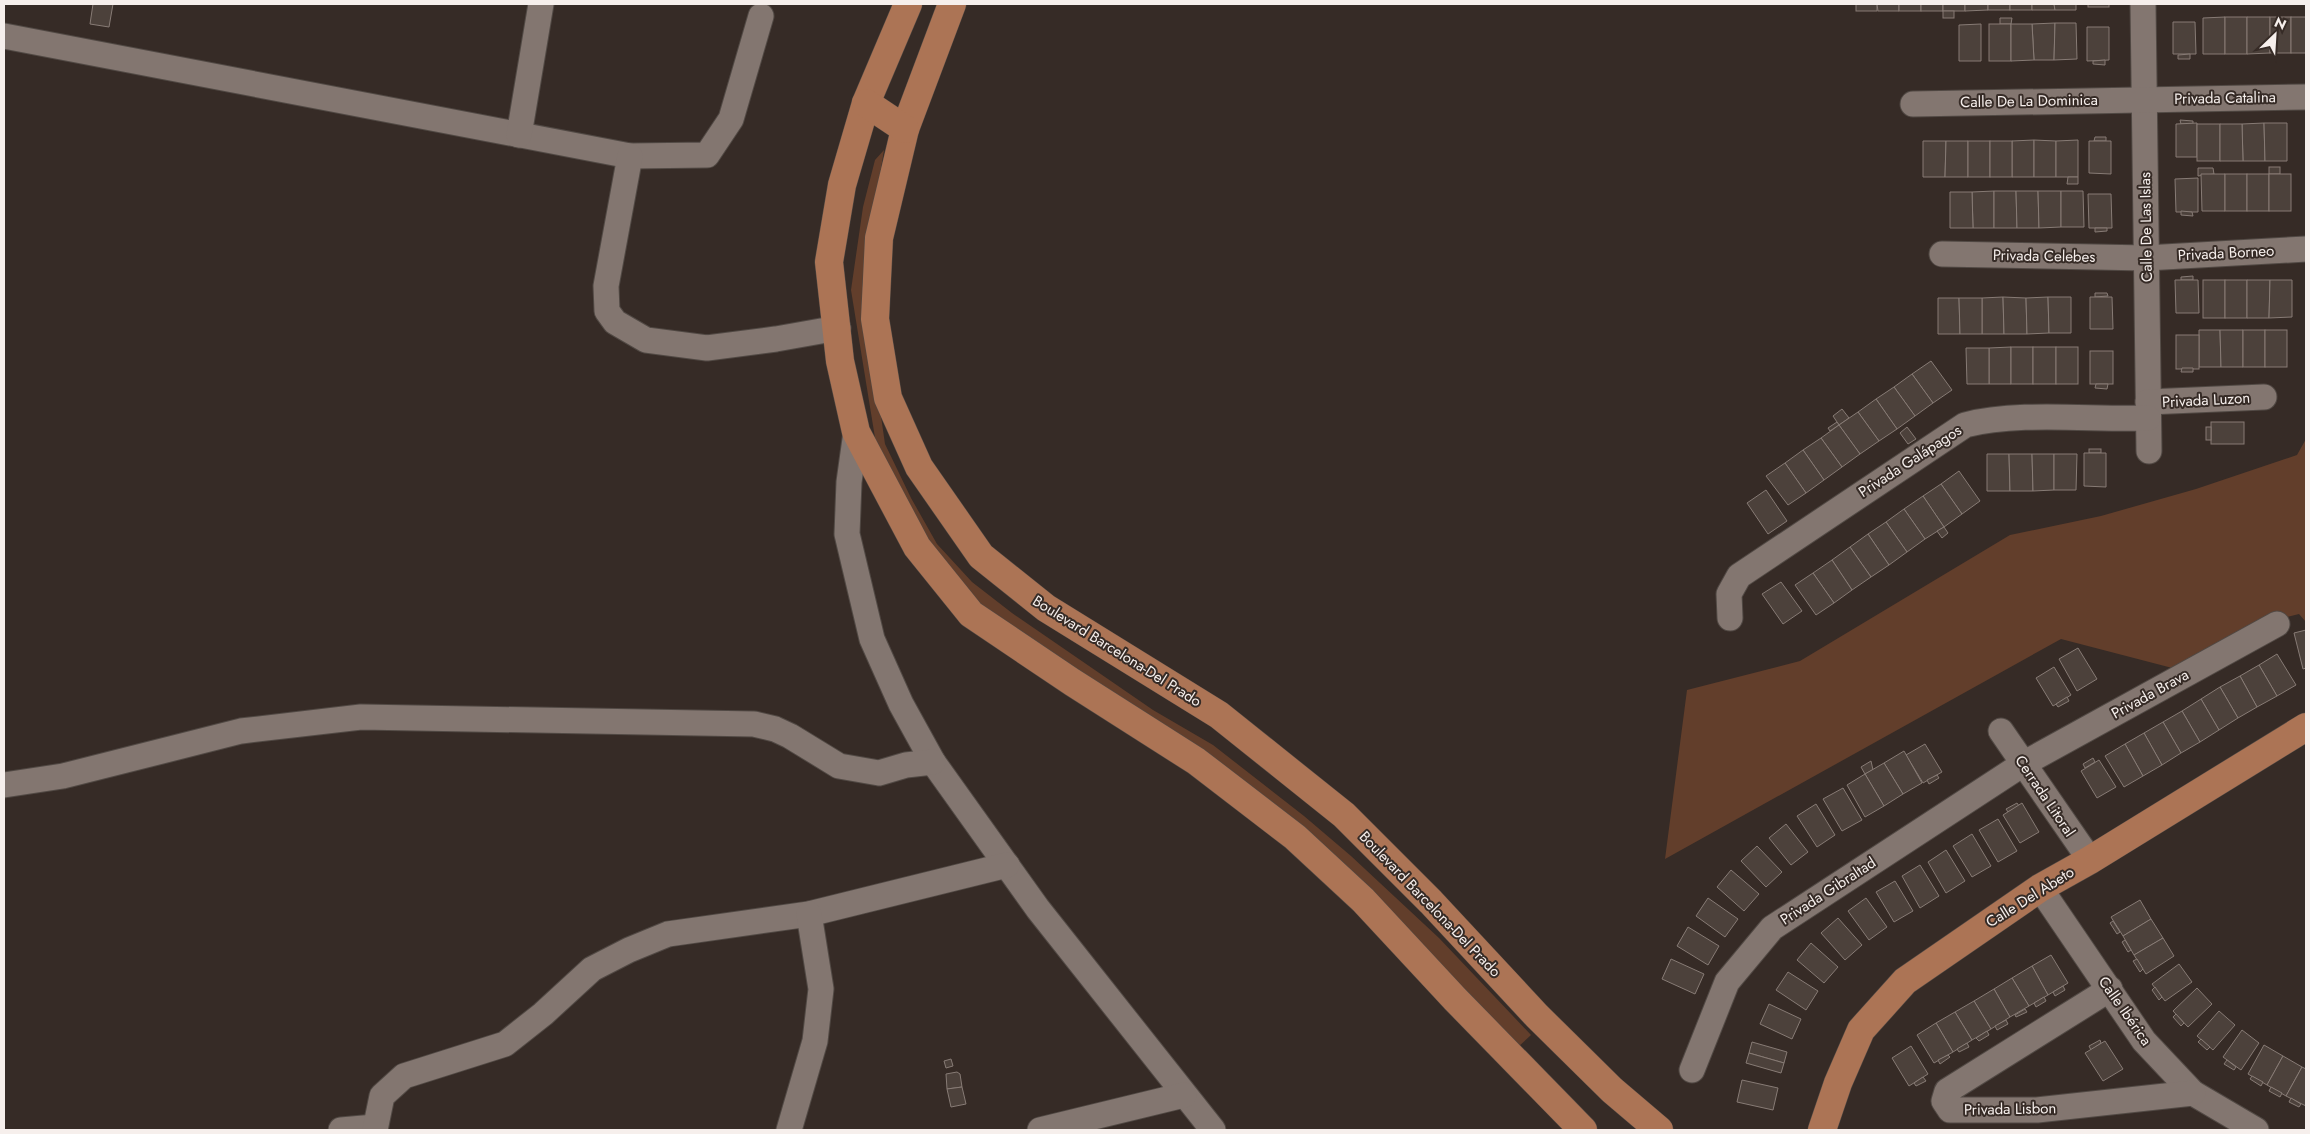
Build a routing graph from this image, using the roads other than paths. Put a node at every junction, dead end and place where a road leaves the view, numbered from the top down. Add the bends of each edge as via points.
1 (541, 4) edge
2 (908, 4) edge
3 (952, 4) edge
4 (2143, 4) edge
5 (761, 16) dead end
6 (4, 36) edge
7 (2306, 98) edge
8 (2144, 99) junction
9 (866, 103) junction
10 (1913, 104) dead end
11 (905, 129) junction
12 (519, 135) junction
13 (630, 156) junction
14 (2306, 249) edge
15 (1942, 254) dead end
16 (2146, 258) junction
17 (838, 328) junction
18 (2264, 397) dead end
19 (2148, 410) junction
20 (856, 432) junction
21 (2149, 451) dead end
22 (1730, 618) dead end
23 (2278, 624) dead end
24 (2306, 727) edge
25 (2001, 731) dead end
26 (933, 762) junction
27 (2023, 764) junction
28 (4, 785) edge
29 (2090, 860) junction
30 (1007, 865) junction
31 (2040, 888) junction
32 (809, 914) junction
33 (2110, 989) junction
34 (1692, 1070) dead end
35 (2194, 1093) junction
36 (1184, 1095) junction
37 (1575, 1125) edge
38 (375, 1128) edge
39 (341, 1130) edge
40 (789, 1130) edge
41 (1040, 1130) edge
42 (1213, 1130) edge
43 (1659, 1130) edge
44 (1822, 1130) edge
45 (2256, 1130) edge

1 - 12 street
2 - 9 main road
3 - 11 main road, Boulevard Barcelona-Del Prado
4 - 8 street, Calle De Las Islas
5 - 13 street via 731,119 707,155
6 - 12 street
7 - 8 street, Privada Catalina
8 - 10 street, Calle De La Dominica
8 - 16 street, Calle De Las Islas
9 - 11 main road
9 - 17 main road via 842,184 829,262
11 - 43 main road, Boulevard Barcelona-Del Prado via 879,238 875,320 888,398 919,467 981,556 1046,608 1219,715 1344,815 1537,1016 1612,1090
12 - 13 street
13 - 17 street via 606,286 606,311 615,322 646,340 707,348
14 - 16 street, Privada Borneo
15 - 16 street, Privada Celebes
16 - 19 street, Calle De Las Islas
17 - 20 main road via 840,361
18 - 19 street, Privada Luzon
19 - 21 street, Calle De Las Islas
19 - 22 street, Privada Galápagos via 1982,420 1965,425 1739,576 1729,594
20 - 26 street via 848,482 847,534 872,639 901,704
20 - 37 main road via 917,547 970,614 1196,761 1294,837 1363,900
23 - 27 street, Privada Brava
24 - 29 main road, Calle Del Abeto
25 - 27 street, Cerrada Litoral
26 - 28 street via 879,773 839,766 790,736 754,724 361,717 241,731 63,776
26 - 30 street
27 - 29 street, Cerrada Litoral
27 - 34 street, Privada Gibraltad via 1772,928 1727,982
29 - 31 main road, Calle Del Abeto
30 - 32 street
30 - 36 street
31 - 33 street, Calle Ibérica
31 - 44 main road, Calle Del Abeto via 1905,981 1867,1023 1838,1083
32 - 38 street via 668,934 629,950 592,969 505,1044 404,1076 382,1096
32 - 40 street via 821,989 815,1041
33 - 35 street, Calle Ibérica via 2144,1041
33 - 35 street, Privada Lisbon via 1946,1091 1944,1101 1950,1110 2037,1110
35 - 45 street, Calle Ibérica
36 - 41 street
36 - 42 street
38 - 39 street

